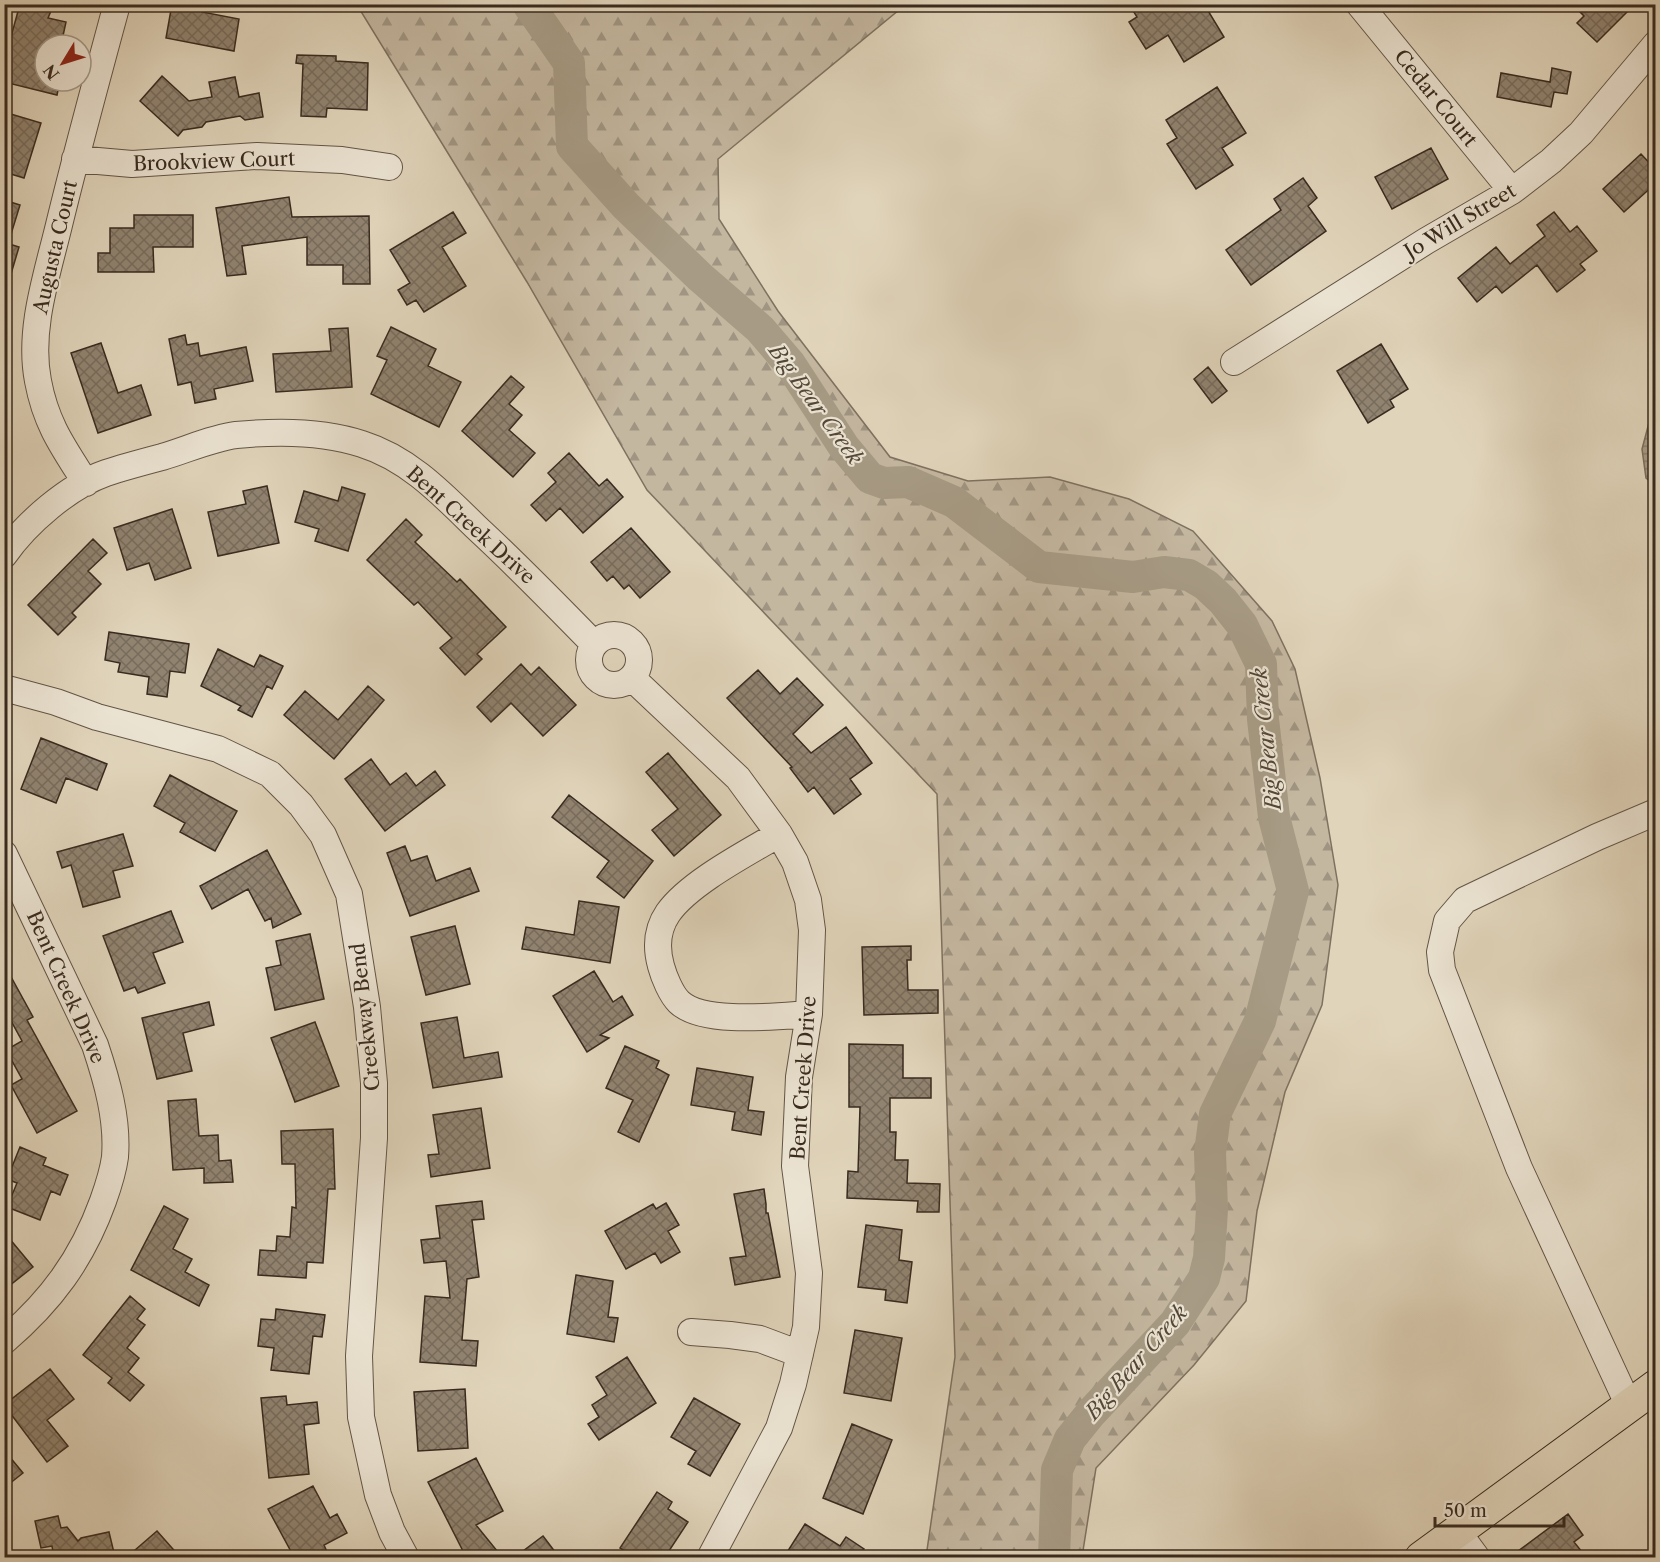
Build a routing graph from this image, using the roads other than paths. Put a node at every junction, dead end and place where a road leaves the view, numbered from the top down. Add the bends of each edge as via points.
1 (117, 4) edge
2 (1359, 4) edge
3 (1656, 44) edge
4 (75, 159) junction
5 (389, 167) dead end
6 (1512, 190) junction
7 (1234, 362) dead end
8 (86, 483) junction
9 (4, 555) edge
10 (594, 644) junction
11 (633, 678) junction
12 (4, 688) edge
13 (1656, 812) edge
14 (779, 834) junction
15 (4, 854) edge
16 (809, 1014) junction
17 (691, 1332) dead end
18 (4, 1341) edge
19 (800, 1354) junction
20 (1656, 1386) edge
21 (1629, 1406) junction
22 (1457, 1531) junction
23 (1427, 1556) edge
24 (406, 1557) edge
25 (710, 1557) edge
26 (1477, 1557) edge

1 - 4 street, Augusta Court
2 - 6 street, Cedar Court
3 - 6 street, Jo Will Street via 1581,133
4 - 5 street, Brookview Court via 132,164 257,156 342,160
4 - 8 street, Augusta Court via 43,290 34,348 41,396 53,432
6 - 7 street, Jo Will Street
8 - 9 street, Bent Creek Drive via 46,511
8 - 10 street, Bent Creek Drive via 104,474 234,436 275,432 320,435 363,444 395,458 426,479
10 - 11 street via 589,661 598,680 614,686
10 - 11 street via 615,635 632,641 640,662
11 - 14 street, Bent Creek Drive via 738,778
12 - 24 street, Creekway Bend via 218,749 270,774 301,805 323,835 349,894 368,1007 374,1083 374,1138 359,1356 361,1417 378,1496
13 - 21 street via 1465,900 1447,921 1440,952 1442,970 1519,1168
14 - 16 street, Bent Creek Drive via 795,862 808,900 812,930
14 - 16 street via 713,874 680,900 662,925 658,956 663,976 679,1002 698,1012 743,1018
15 - 18 street, Bent Creek Drive via 95,1045 113,1115 115,1157 96,1221 77,1260 48,1300
16 - 19 street, Bent Creek Drive via 799,1077 795,1166 809,1273
17 - 19 street via 760,1339
19 - 25 street, Bent Creek Drive via 779,1428
20 - 21 main road
21 - 22 main road
22 - 23 main road
22 - 26 street

